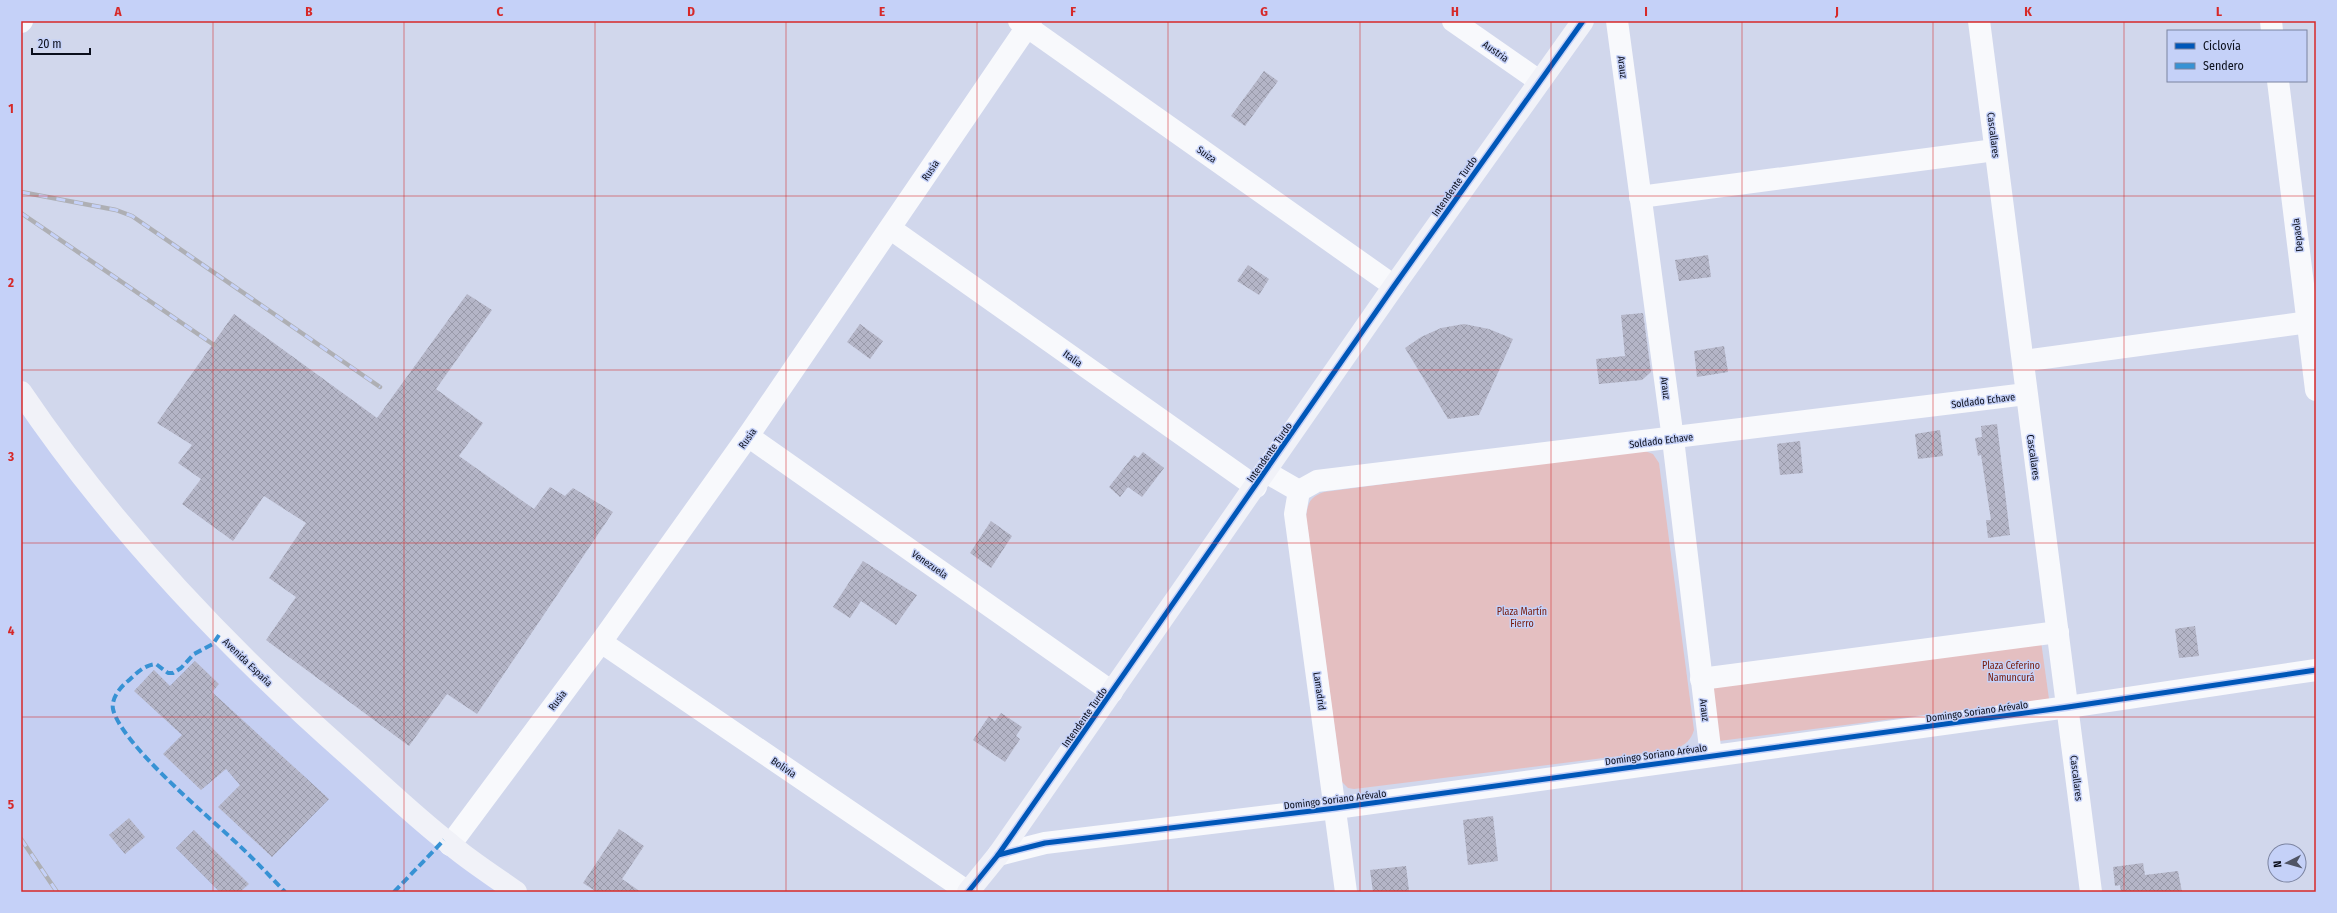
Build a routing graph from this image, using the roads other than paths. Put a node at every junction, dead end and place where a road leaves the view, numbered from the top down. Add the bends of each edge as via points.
1 (1453, 21) edge
2 (1583, 21) edge
3 (1617, 21) edge
4 (1979, 21) edge
5 (1026, 23) edge
6 (1539, 81) junction
7 (2278, 82) edge
8 (1995, 150) junction
9 (1640, 197) junction
10 (891, 229) junction
11 (1394, 286) junction
12 (2312, 322) edge
13 (2023, 361) junction
14 (2316, 390) edge
15 (21, 392) edge
16 (2026, 394) junction
17 (748, 436) junction
18 (1673, 439) junction
19 (1261, 480) junction
20 (1299, 491) junction
21 (2058, 632) junction
22 (601, 642) junction
23 (2316, 670) edge
24 (1702, 679) junction
25 (1112, 692) junction
26 (2068, 707) junction
27 (1711, 756) junction
28 (1336, 808) junction
29 (450, 845) junction
30 (998, 855) junction
31 (516, 892) edge
32 (968, 892) edge
33 (1346, 892) edge
34 (2091, 892) edge

1 - 6 street, Austria
2 - 6 street, Intendente Turdo
3 - 9 street, Arauz
4 - 8 street, Cascallares
5 - 10 street, Rusia
5 - 11 street, Suiza
6 - 11 street, Intendente Turdo
7 - 12 street, Depaola
8 - 9 street
8 - 13 street, Cascallares
9 - 18 street, Arauz
10 - 17 street, Rusia
10 - 19 street, Italia
11 - 19 street, Intendente Turdo
12 - 13 street
12 - 14 street, Depaola
13 - 16 street, Cascallares
15 - 29 street, Avenida España via 93,492 195,609 297,709
16 - 18 street, Soldado Echave
16 - 21 street, Cascallares
17 - 22 street, Rusia
17 - 25 street, Venezuela
18 - 20 street, Soldado Echave via 1317,481
18 - 24 street, Arauz
19 - 20 street, Italia
19 - 25 street, Intendente Turdo
20 - 28 street, Lamadrid via 1295,514
21 - 24 street
21 - 26 street, Cascallares
22 - 29 street, Rusia
22 - 32 street, Bolivia
23 - 26 street, Domingo Soriano Arévalo
24 - 27 street, Arauz
25 - 30 street, Intendente Turdo
26 - 27 street, Domingo Soriano Arévalo
26 - 34 street, Cascallares
27 - 28 street, Domingo Soriano Arévalo
28 - 30 street, Domingo Soriano Arévalo via 1045,843
28 - 33 street, Lamadrid
29 - 31 street, Avenida España
30 - 32 street, Intendente Turdo

